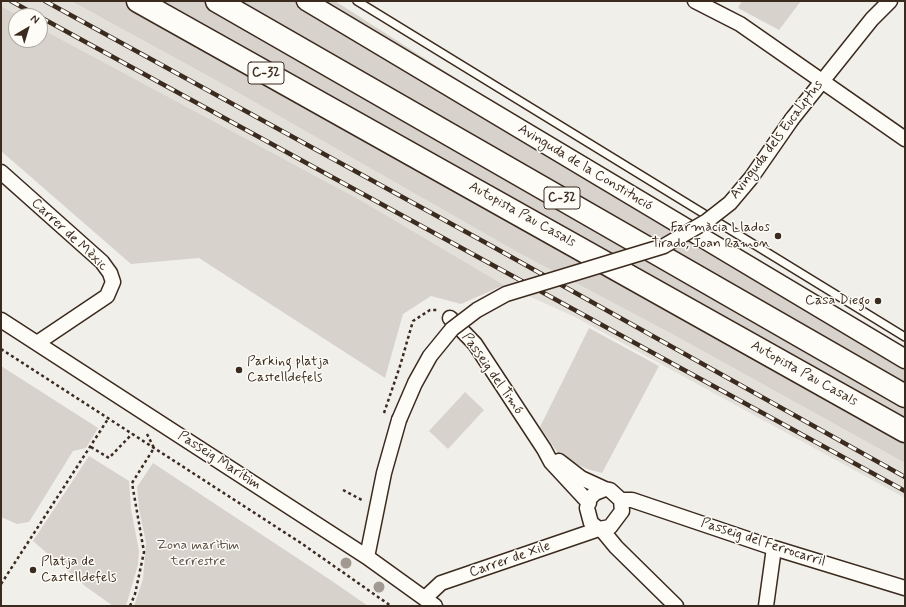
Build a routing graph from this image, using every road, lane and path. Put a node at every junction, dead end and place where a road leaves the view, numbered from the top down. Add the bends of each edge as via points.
1 (138, 1) edge
2 (218, 1) edge
3 (306, 1) edge
4 (357, 1) edge
5 (695, 1) edge
6 (890, 1) edge
7 (821, 81) junction
8 (905, 139) edge
9 (1, 172) edge
10 (450, 318) joint
11 (1, 320) edge
12 (905, 337) edge
13 (36, 343) junction
14 (1, 349) edge
15 (905, 359) edge
16 (905, 396) edge
17 (384, 413) dead end
18 (146, 414) junction
19 (108, 418) junction
20 (905, 431) edge
21 (132, 434) junction
22 (91, 447) junction
23 (154, 448) junction
24 (544, 449) junction
25 (605, 489) junction
26 (342, 490) dead end
27 (362, 500) dead end
28 (621, 500) junction
29 (589, 503) junction
30 (600, 530) junction
31 (774, 548) junction
32 (367, 557) junction
33 (1, 584) edge
34 (905, 588) edge
35 (430, 602) edge
36 (130, 606) edge
37 (391, 606) edge
38 (676, 606) edge
39 (766, 606) edge

1 - 20 highway, Autopista Pau Casals / C-32
2 - 16 highway, C-32
3 - 15 street, Avinguda de la Constitució
4 - 12 lane, Avinguda de la Constitució
5 - 7 street via 740,24
6 - 7 street, Avinguda dels Eucaliptus via 872,18
7 - 8 street
7 - 32 street, Avinguda dels Eucaliptus, bridge via 751,178 730,203 707,221 664,246 506,294 477,310 452,329 430,356 399,420 384,473
9 - 13 street, Carrer de Mèxic via 102,262 113,282 107,296
10 - 17 path via 442,309 430,310 413,321
10 - 24 street, Passeig del Timó via 475,344
11 - 13 street, Passeig Marítim
13 - 18 street, Passeig Marítim
14 - 19 path, Passeig Marítim
18 - 23 path via 142,423
18 - 32 street, Passeig Marítim
19 - 21 path, Passeig Marítim
19 - 22 path
21 - 22 path via 109,458
21 - 23 path, Passeig Marítim
22 - 33 path
23 - 36 path via 132,483 144,552
23 - 37 path, Passeig Marítim via 301,543
24 - 25 street, Passeig del Timó via 581,478
24 - 29 street, Passeig del Timó via 551,462
25 - 28 street via 610,490
25 - 29 street via 595,493
26 - 27 path
28 - 30 street via 622,511 616,521 610,527
28 - 31 street, Passeig del Ferrocarril via 632,500
29 - 30 street via 588,517
30 - 35 street, Carrer de Xile via 441,583
30 - 38 street
31 - 34 street, Passeig del Ferrocarril
31 - 39 street
32 - 35 street, Passeig Marítim

